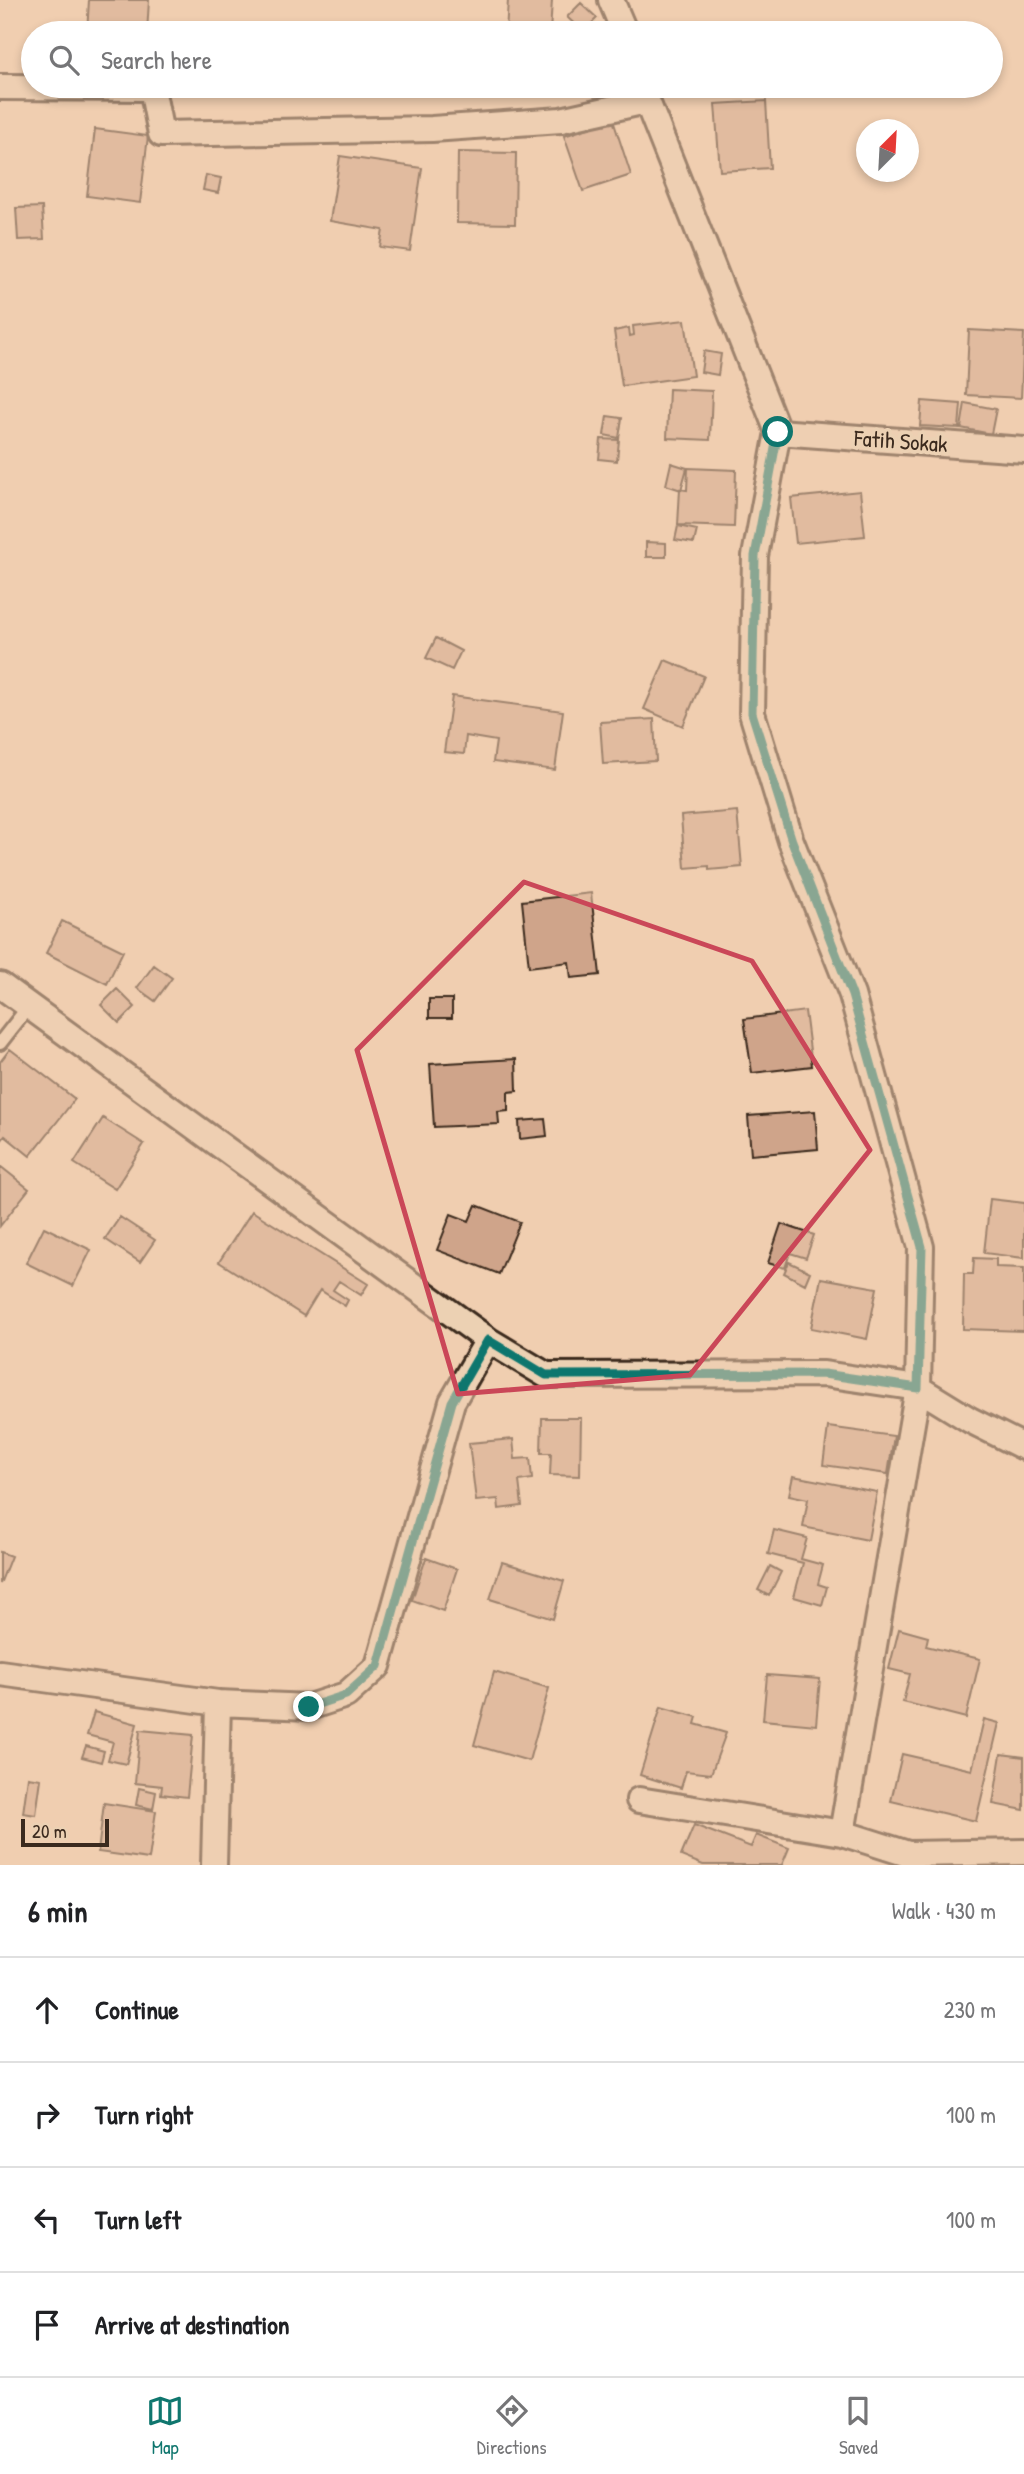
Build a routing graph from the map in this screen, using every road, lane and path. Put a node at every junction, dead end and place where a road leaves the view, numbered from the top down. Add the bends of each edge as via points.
1 (611, 0) edge
2 (620, 21) edge
3 (0, 88) edge
4 (21, 88) edge
5 (154, 98) edge
6 (630, 98) edge
7 (645, 98) edge
8 (778, 432) junction
9 (1024, 450) edge
10 (0, 985) edge
11 (29, 1006) junction
12 (0, 1043) edge
13 (488, 1340) junction
14 (918, 1388) junction
15 (1024, 1447) edge
16 (0, 1673) edge
17 (218, 1703) junction
18 (639, 1800) dead end
19 (842, 1833) junction
20 (1024, 1852) edge
21 (214, 1865) edge

1 - 2 street
3 - 4 street
5 - 6 street via 161,134 432,129 561,120
7 - 8 street
8 - 9 street, Fatih Sokak
8 - 14 street via 755,556 752,713 792,841 852,995 922,1247
10 - 11 street
11 - 12 lane
11 - 13 street
13 - 14 street via 546,1375 824,1374
13 - 17 street via 452,1402 378,1666 346,1695 309,1707
14 - 15 street
14 - 19 street
16 - 17 street
17 - 21 street
18 - 19 street
19 - 20 street via 908,1854

